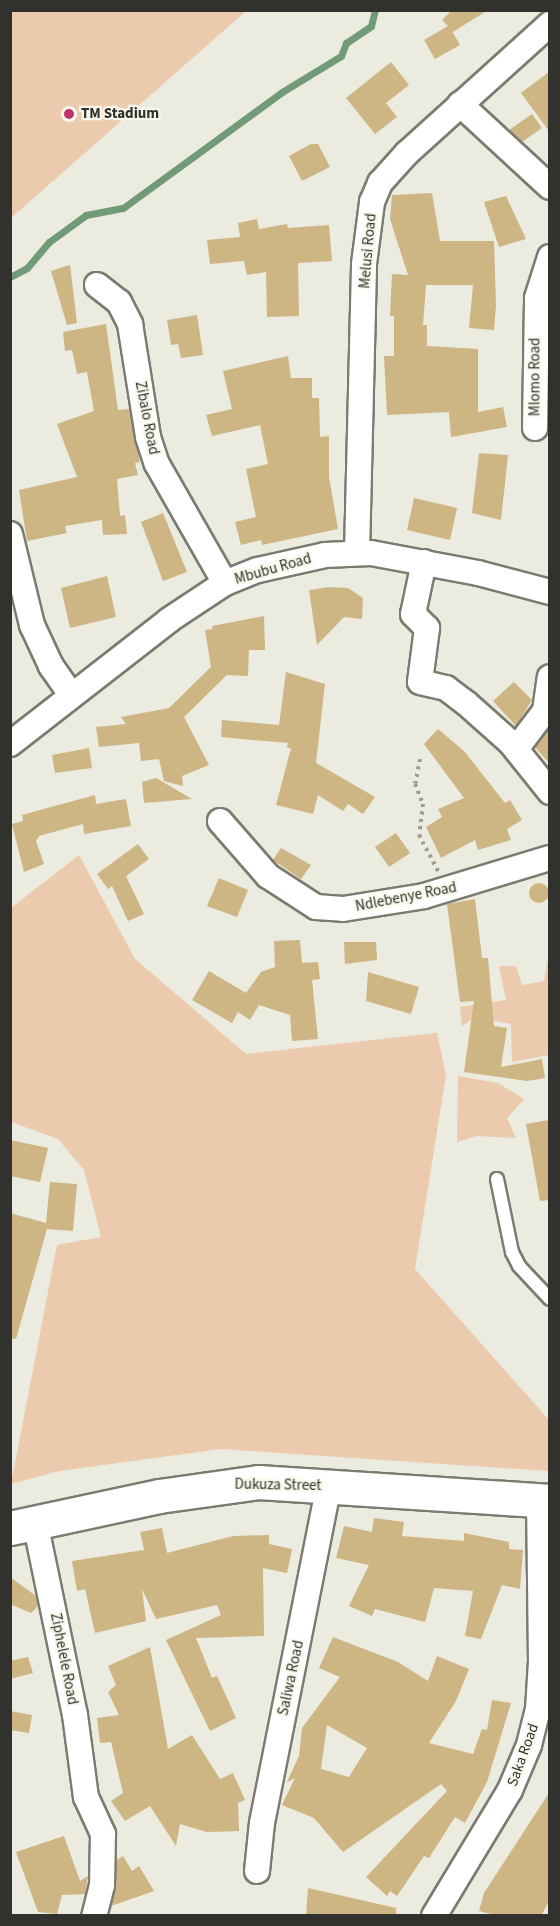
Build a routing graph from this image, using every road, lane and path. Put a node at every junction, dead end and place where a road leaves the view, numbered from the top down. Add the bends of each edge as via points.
1 (549, 24) edge
2 (460, 104) junction
3 (549, 187) edge
4 (549, 257) edge
5 (97, 285) dead end
6 (535, 428) dead end
7 (10, 534) edge
8 (357, 553) junction
9 (424, 562) junction
10 (225, 583) junction
11 (549, 592) edge
12 (549, 677) edge
13 (71, 695) junction
14 (10, 744) edge
15 (516, 749) junction
16 (420, 759) dead end
17 (549, 792) edge
18 (220, 821) dead end
19 (549, 858) edge
20 (449, 890) junction
21 (497, 1179) dead end
22 (549, 1299) edge
23 (329, 1486) junction
24 (544, 1501) edge
25 (23, 1525) edge
26 (257, 1871) dead end
27 (94, 1916) edge
28 (434, 1916) edge

1 - 2 street, Melusi Road
2 - 3 street
2 - 8 street, Melusi Road via 380,183 366,228
4 - 6 street, Mlomo Road via 537,298
5 - 10 street, Zibalo Road via 119,302 130,324 148,437 157,464
7 - 13 street via 32,625 51,666
8 - 9 street, Mbubu Road
8 - 10 street, Mbubu Road via 295,561
9 - 11 street, Mbubu Road
9 - 15 street via 413,614 427,628 420,682 446,688
10 - 13 street, Mbubu Road via 169,620
12 - 15 street via 545,711
13 - 14 street, Mbubu Road
15 - 17 street
16 - 20 path via 415,784 423,804 418,835
18 - 20 street, Ndlebenye Road via 268,876 316,907 379,904
19 - 20 street, Ndlebenye Road
21 - 22 lane via 512,1252 519,1266
23 - 24 main road, Dukuza Street
23 - 25 main road, Dukuza Street via 258,1482 216,1485
23 - 26 street, Saliwa Road via 267,1800
24 - 28 street, Saka Road via 538,1710 529,1745 510,1790
25 - 27 street, Ziphelele Road via 75,1714 86,1797 103,1834 102,1885

